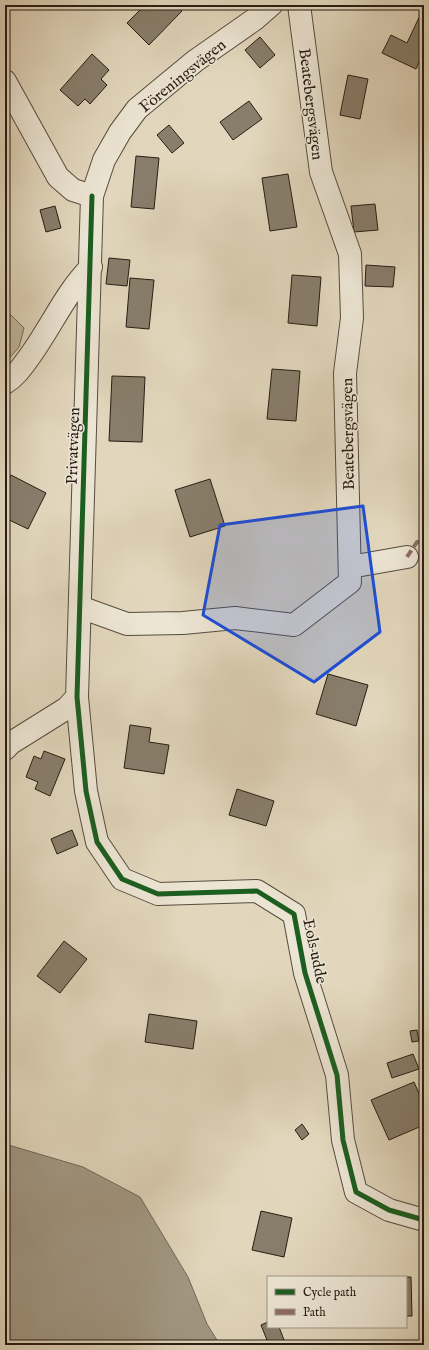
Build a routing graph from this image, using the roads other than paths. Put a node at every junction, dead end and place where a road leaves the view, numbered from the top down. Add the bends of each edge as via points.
1 (271, 5) edge
2 (299, 5) edge
3 (5, 81) edge
4 (92, 196) junction
5 (91, 267) junction
6 (5, 383) edge
7 (407, 557) dead end
8 (350, 567) junction
9 (80, 607) junction
10 (77, 697) junction
11 (5, 749) edge
12 (424, 1220) edge

1 - 4 street, Föreningsvägen via 195,61 138,109 120,132 104,160
2 - 8 street, Beatebergsvägen via 321,172 350,254 352,318 345,373
3 - 4 street via 58,177 74,190
4 - 5 street, Privatvägen
5 - 6 street via 78,280 44,336 15,376
5 - 9 street, Privatvägen
7 - 8 street
8 - 9 street, Beatebergsvägen via 350,582 294,625 235,618 183,623 127,624
9 - 10 street, Privatvägen
10 - 11 street via 67,708
10 - 12 street, Eols udde via 86,791 97,842 122,879 158,894 257,891 294,914 306,973 337,1075 343,1140 356,1192 389,1210

